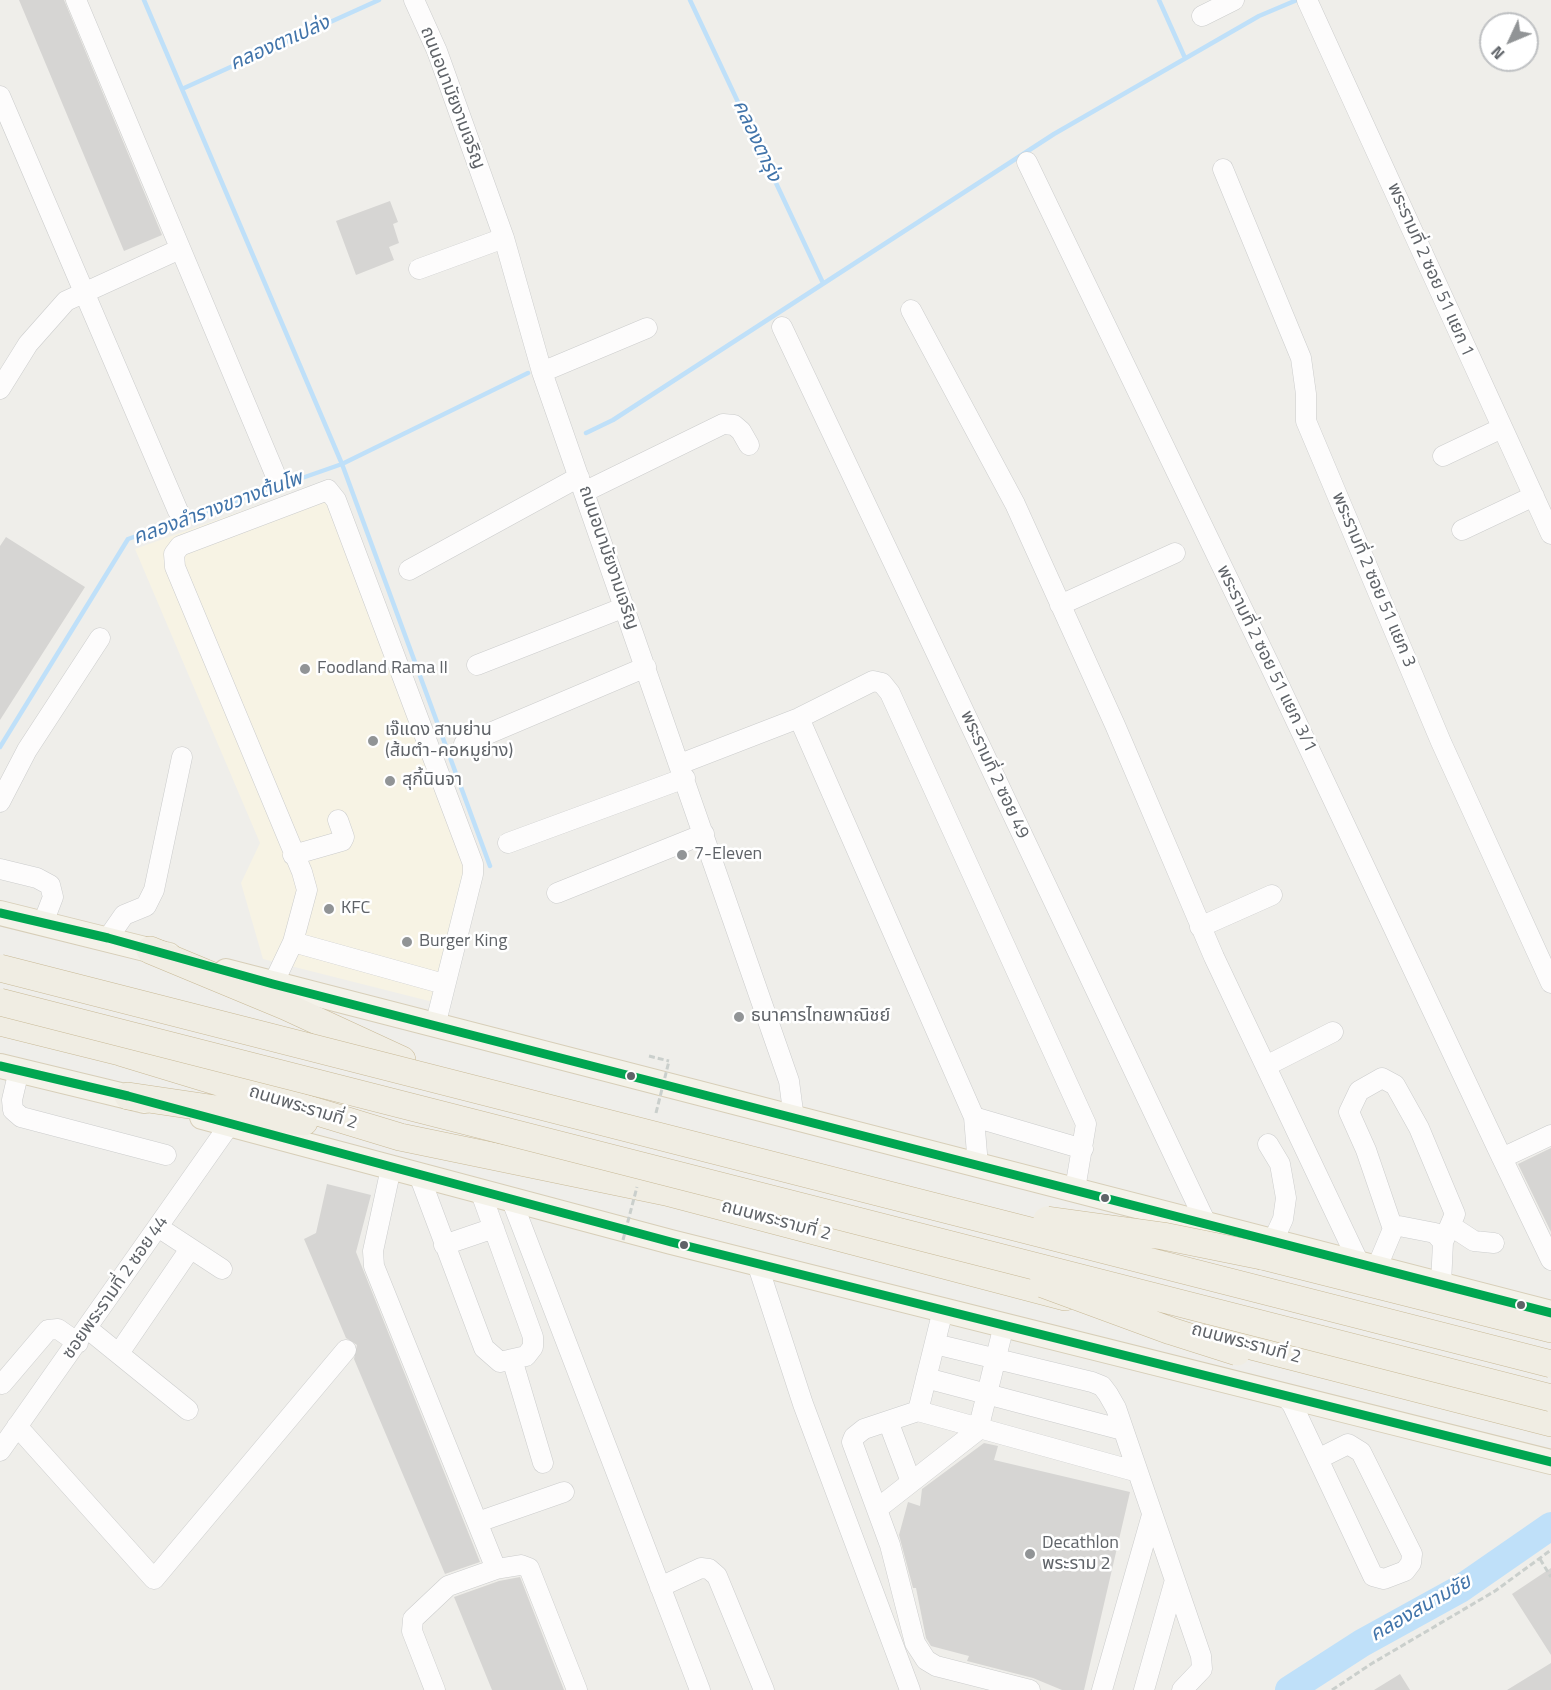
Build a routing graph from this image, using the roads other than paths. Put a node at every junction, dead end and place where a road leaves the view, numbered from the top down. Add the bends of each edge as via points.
1 (76, 0) edge
2 (414, 0) edge
3 (1234, 0) edge
4 (1308, 3) edge
5 (1202, 16) dead end
6 (0, 96) edge
7 (1027, 162) dead end
8 (1223, 169) dead end
9 (504, 238) junction
10 (180, 249) junction
11 (419, 269) dead end
12 (84, 293) junction
13 (911, 310) dead end
14 (782, 327) dead end
15 (647, 328) dead end
16 (542, 372) junction
17 (0, 389) edge
18 (1502, 428) junction
19 (749, 445) dead end
20 (1443, 456) dead end
21 (275, 474) dead end
22 (582, 484) junction
23 (1533, 496) junction
24 (178, 511) dead end
25 (1462, 530) dead end
26 (1551, 534) edge
27 (1175, 553) dead end
28 (409, 570) dead end
29 (1060, 605) junction
30 (625, 607) junction
31 (100, 638) dead end
32 (477, 665) dead end
33 (646, 667) junction
34 (799, 718) junction
35 (464, 744) dead end
36 (182, 757) dead end
37 (682, 771) junction
38 (0, 802) edge
39 (338, 820) dead end
40 (704, 834) junction
41 (508, 843) dead end
42 (293, 855) junction
43 (0, 869) edge
44 (557, 893) dead end
45 (1272, 895) dead end
46 (0, 913) edge
47 (43, 923) junction
48 (1200, 927) junction
49 (108, 938) junction
50 (293, 942) junction
51 (150, 950) junction
52 (0, 967) edge
53 (1551, 983) edge
54 (273, 984) junction
55 (444, 984) junction
56 (0, 1002) edge
57 (0, 1022) edge
58 (435, 1026) junction
59 (1334, 1032) dead end
60 (402, 1060) junction
61 (1266, 1066) junction
62 (9, 1068) edge
63 (128, 1096) junction
64 (974, 1117) junction
65 (794, 1119) junction
66 (231, 1124) junction
67 (1551, 1135) edge
68 (400, 1137) junction
69 (1268, 1144) dead end
70 (1083, 1149) junction
71 (166, 1155) dead end
72 (1502, 1158) junction
73 (978, 1166) junction
74 (392, 1168) junction
75 (419, 1175) junction
76 (1075, 1190) junction
77 (481, 1193) junction
78 (512, 1201) junction
79 (927, 1204) junction
80 (1206, 1223) junction
81 (158, 1227) junction
82 (494, 1228) junction
83 (1393, 1229) junction
84 (1447, 1234) junction
85 (920, 1237) junction
86 (1273, 1241) junction
87 (1494, 1243) dead end
88 (444, 1245) junction
89 (190, 1249) junction
90 (1551, 1260) edge
91 (757, 1263) junction
92 (1368, 1265) junction
93 (222, 1269) dead end
94 (1441, 1284) junction
95 (943, 1310) junction
96 (1551, 1313) edge
97 (1004, 1325) junction
98 (1551, 1329) edge
99 (83, 1336) junction
100 (935, 1344) junction
101 (346, 1350) dead end
102 (119, 1353) junction
103 (1551, 1356) edge
104 (996, 1358) junction
105 (512, 1359) junction
106 (1551, 1364) edge
107 (926, 1378) junction
108 (2, 1384) dead end
109 (987, 1392) junction
110 (1284, 1395) junction
111 (1551, 1398) edge
112 (188, 1410) dead end
113 (918, 1411) junction
114 (888, 1421) junction
115 (1551, 1423) edge
116 (17, 1426) junction
117 (978, 1430) junction
118 (1123, 1430) junction
119 (1551, 1434) edge
120 (0, 1451) edge
121 (1318, 1459) junction
122 (1545, 1460) edge
123 (543, 1463) dead end
124 (1138, 1472) junction
125 (911, 1482) junction
126 (564, 1492) dead end
127 (877, 1509) junction
128 (1152, 1515) junction
129 (478, 1522) junction
130 (496, 1569) junction
131 (1175, 1580) junction
132 (660, 1587) junction
133 (435, 1690) edge
134 (578, 1690) edge
135 (700, 1690) edge
136 (764, 1690) edge
137 (910, 1690) edge
138 (1030, 1690) edge
139 (1102, 1690) edge
140 (1144, 1690) edge
141 (1182, 1690) edge

1 - 10 street
2 - 9 street, ถนนอนามัยงามเจริญ via 437,51
3 - 5 street
4 - 18 street, พระรามที่ 2 ซอย 51 แยก 1
6 - 12 street
7 - 72 street, พระรามที่ 2 ซอย 51 แยก 3/1
8 - 53 street, พระรามที่ 2 ซอย 51 แยก 3 via 1301,358 1306,421 1441,742
9 - 11 street
9 - 16 street, ถนนอนามัยงามเจริญ
10 - 12 street
10 - 21 street
12 - 17 street via 66,301 46,322 27,344
12 - 24 street
13 - 29 street via 1016,504
14 - 80 street, พระรามที่ 2 ซอย 49
15 - 16 street
16 - 22 street, ถนนอนามัยงามเจริญ
18 - 20 street
18 - 23 street, พระรามที่ 2 ซอย 51 แยก 1
19 - 22 street via 734,425 723,424
22 - 28 street
22 - 30 street, ถนนอนามัยงามเจริญ
23 - 25 street
23 - 26 street, พระรามที่ 2 ซอย 51 แยก 1
27 - 29 street
29 - 48 street
30 - 32 street
30 - 33 street, ถนนอนามัยงามเจริญ
31 - 38 street via 27,750
33 - 35 street
33 - 37 street, ถนนอนามัยงามเจริญ
34 - 37 street
34 - 64 street
34 - 70 street via 873,681 882,683 890,693 1086,1124
36 - 49 street via 154,890 146,906 124,915
37 - 40 street, ถนนอนามัยงามเจริญ
37 - 41 street
39 - 42 street via 342,841
40 - 44 street
40 - 65 street, ถนนอนามัยงามเจริญ via 789,1081
42 - 50 street via 307,890
42 - 55 street via 175,567 174,554 180,546 328,490 336,500 472,858 473,874
43 - 47 street via 38,878 50,885 52,897
45 - 48 street
46 - 47 main road
47 - 49 main road
48 - 61 street
49 - 51 main road
50 - 54 street
50 - 55 street
51 - 54 main road
51 - 60 highway
52 - 60 highway via 317,1047
52 - 79 highway, bridge
54 - 58 main road
55 - 58 street
56 - 85 highway, bridge
57 - 68 highway, ถนนพระรามที่ 2 via 120,1052
58 - 65 main road
59 - 61 street
60 - 103 highway via 541,1102
61 - 92 street
62 - 63 main road, ถนนพระรามที่ 2
62 - 71 street via 13,1110 21,1117
63 - 66 main road, ถนนพระรามที่ 2
63 - 68 highway
64 - 70 street
64 - 73 street
65 - 73 main road
66 - 74 main road, ถนนพระรามที่ 2
66 - 81 street, ซอยพระรามที่ 2 ซอย 44
67 - 72 street
68 - 115 highway, ถนนพระรามที่ 2 via 666,1192
69 - 86 street via 1280,1164 1286,1198 1283,1219
70 - 76 street
72 - 90 street, พระรามที่ 2 ซอย 51 แยก 3/1
73 - 76 main road
74 - 75 main road, ถนนพระรามที่ 2
74 - 129 street via 373,1251 374,1266
75 - 77 main road, ถนนพระรามที่ 2
75 - 88 street
76 - 80 main road
77 - 78 main road, ถนนพระรามที่ 2
77 - 82 street
78 - 91 main road, ถนนพระรามที่ 2
78 - 132 street
79 - 98 highway, bridge via 1194,1241
79 - 106 highway, bridge
80 - 86 main road
81 - 89 street
81 - 99 street, ซอยพระรามที่ 2 ซอย 44
82 - 88 street
82 - 105 street via 533,1337 533,1347 526,1356
83 - 84 street via 1399,1226
83 - 84 street via 1349,1112 1359,1091 1382,1078 1395,1085 1419,1128 1455,1214
83 - 92 street
84 - 87 street
84 - 94 street
85 - 111 highway, bridge
85 - 119 highway, bridge via 1202,1342
86 - 92 main road
88 - 105 street via 484,1348 500,1362
89 - 93 street
89 - 102 street
91 - 95 main road, ถนนพระรามที่ 2
91 - 137 street via 803,1404
92 - 94 main road
94 - 96 main road
95 - 97 main road, ถนนพระรามที่ 2
95 - 100 street
97 - 104 street
97 - 110 main road, ถนนพระรามที่ 2
99 - 102 street
99 - 108 street via 48,1330
99 - 116 street, ซอยพระรามที่ 2 ซอย 44
100 - 104 street
100 - 107 street
101 - 116 street via 154,1579
102 - 112 street
104 - 109 street
104 - 118 street via 1102,1386 1116,1408
105 - 123 street
107 - 109 street
107 - 113 street
109 - 117 street
109 - 118 street
110 - 121 street
110 - 122 main road, ถนนพระรามที่ 2
113 - 114 street
113 - 117 street
114 - 125 street
114 - 127 street via 864,1429 852,1442
116 - 120 street, ซอยพระรามที่ 2 ซอย 44
117 - 124 street
117 - 125 street
118 - 124 street
121 - 121 street via 1348,1444 1361,1452 1412,1554 1405,1571 1384,1579 1373,1576
124 - 128 street
125 - 127 street
126 - 129 street
127 - 138 street via 915,1643 926,1660
128 - 131 street
128 - 139 street
129 - 130 street
130 - 133 street via 448,1586 413,1619 412,1630
130 - 134 street via 520,1565 529,1568
131 - 140 street
131 - 141 street via 1202,1663 1197,1676
132 - 135 street
132 - 136 street via 701,1568 717,1576

